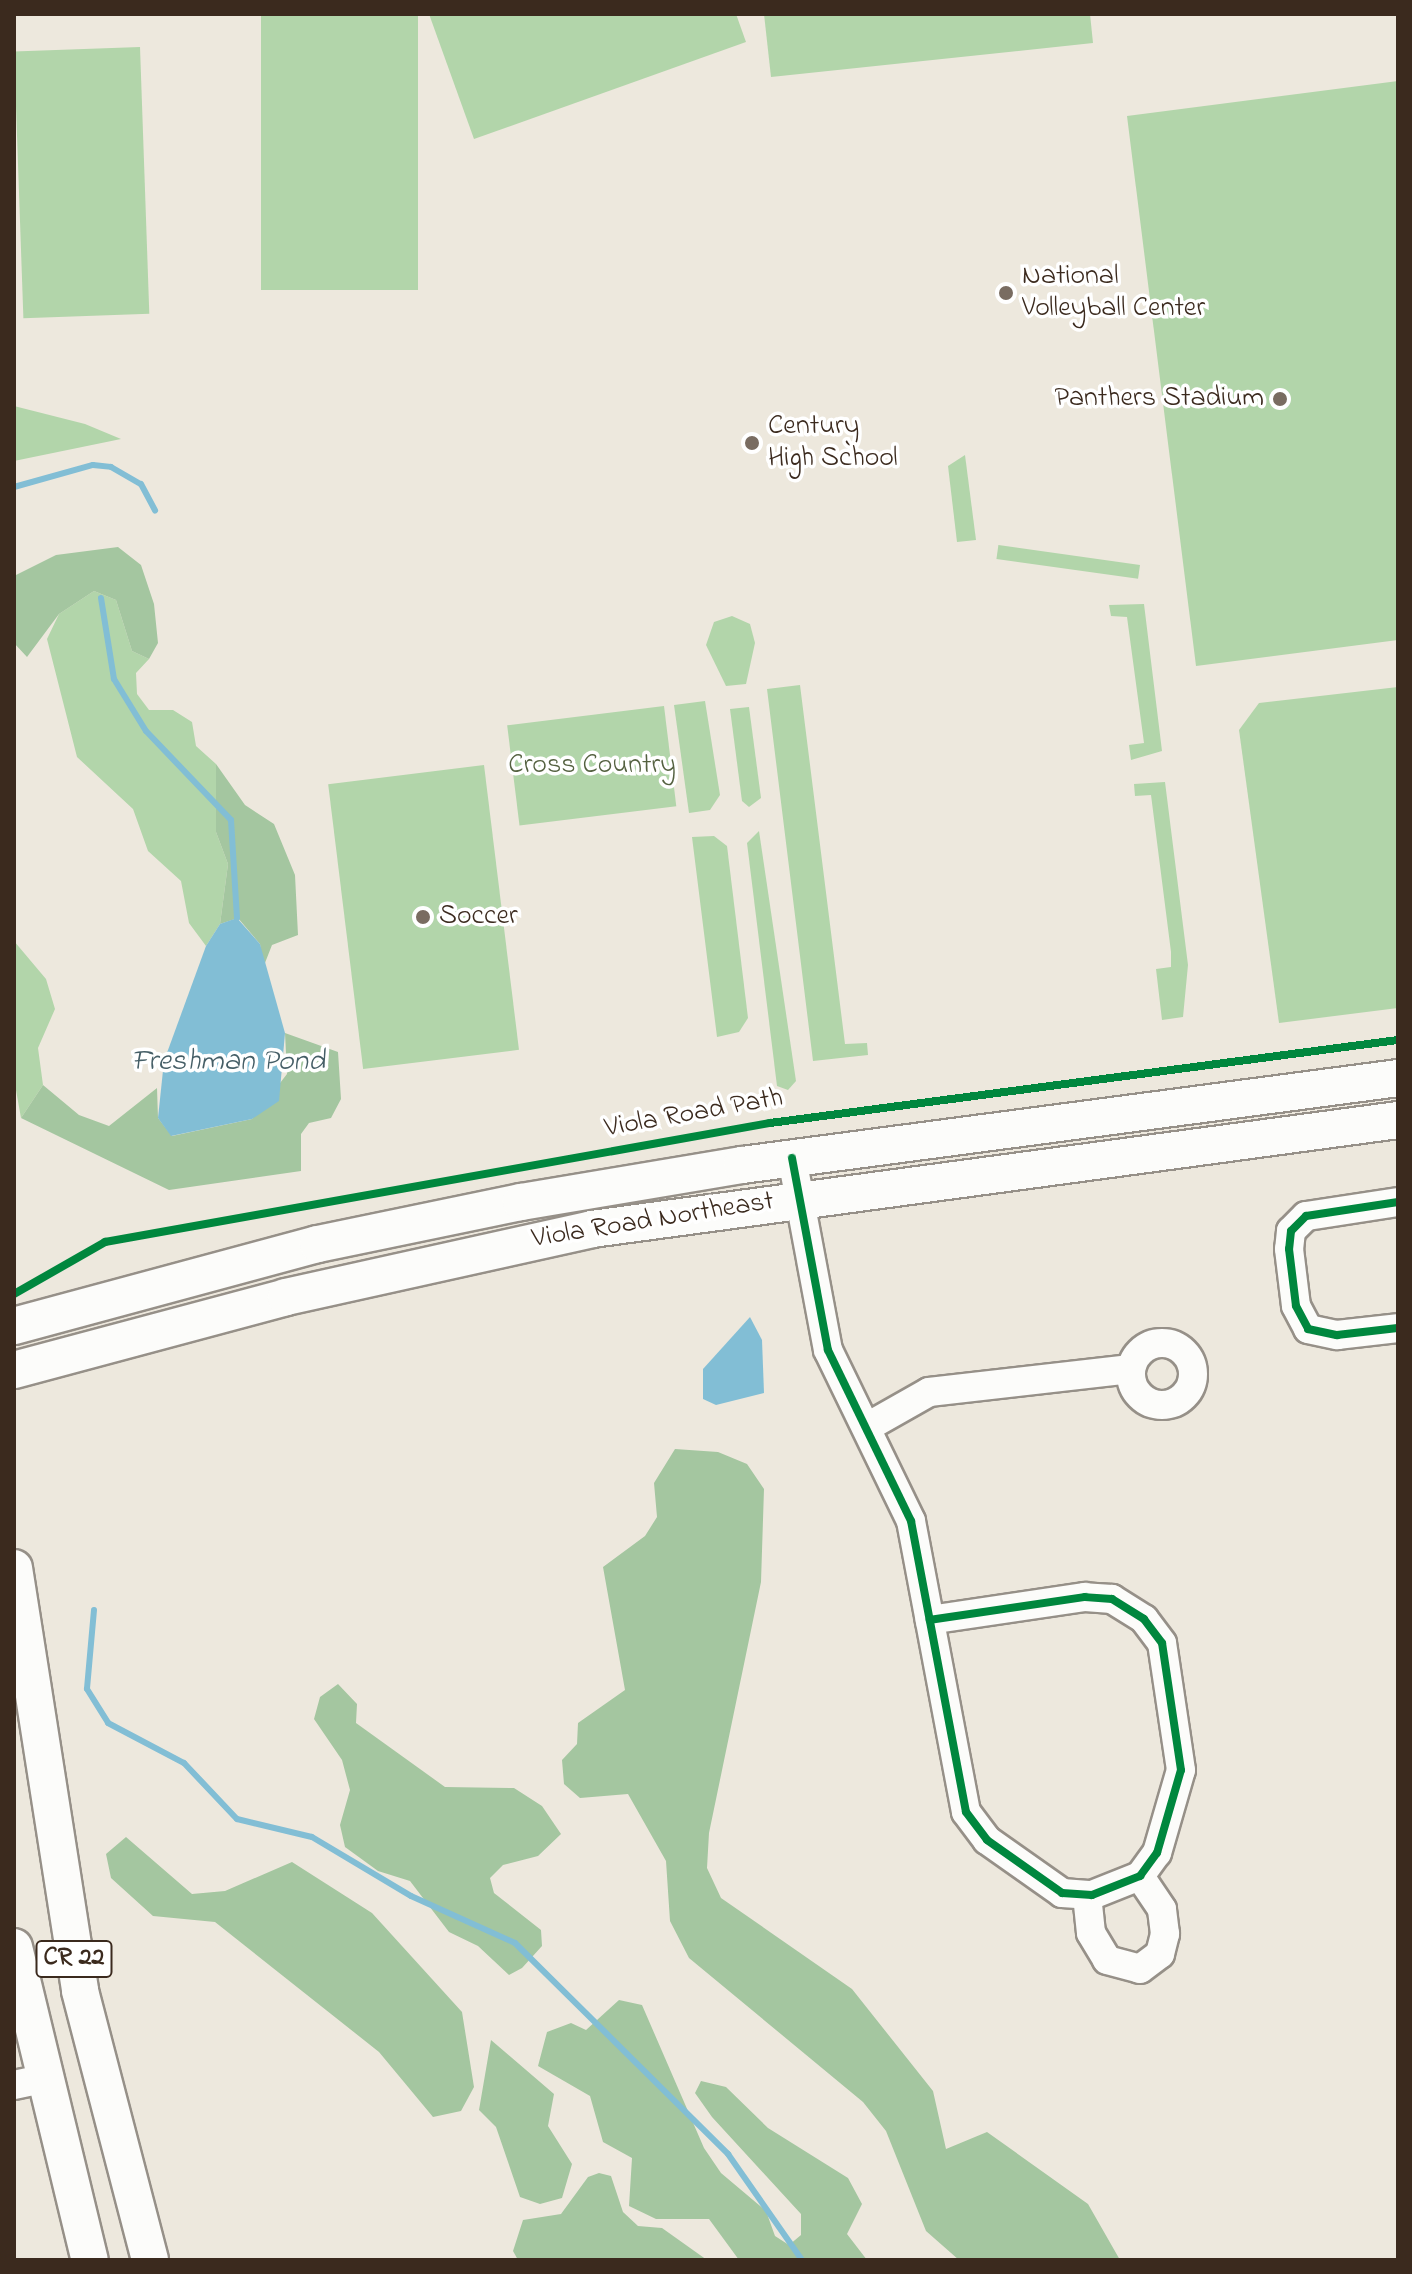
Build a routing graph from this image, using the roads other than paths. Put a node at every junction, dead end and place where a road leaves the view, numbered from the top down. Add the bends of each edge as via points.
1 (1398, 1078) edge
2 (1398, 1120) edge
3 (792, 1158) junction
4 (798, 1198) junction
5 (1398, 1202) edge
6 (14, 1326) edge
7 (1398, 1328) edge
8 (1131, 1369) dead end
9 (14, 1370) edge
10 (869, 1426) junction
11 (14, 1568) edge
12 (930, 1620) junction
13 (1140, 1876) junction
14 (1087, 1895) junction
15 (14, 1947) edge
16 (28, 2082) edge
17 (90, 2260) edge
18 (150, 2260) edge

1 - 3 main road, Viola Road Northeast
2 - 4 main road, Viola Road Northeast
3 - 4 street
3 - 6 main road, Viola Road Northeast via 438,1217
4 - 9 main road, Viola Road Northeast via 502,1246
4 - 10 street via 828,1350
5 - 7 street via 1306,1216 1291,1231 1289,1249 1296,1306 1308,1329 1337,1335
8 - 10 street via 929,1392
10 - 12 street via 911,1521
11 - 18 main road, CR 22 via 80,1991
12 - 13 street via 1085,1597 1112,1599 1144,1619 1162,1643 1181,1770 1157,1853
12 - 14 street via 966,1812 987,1840 1037,1882
13 - 14 street
13 - 14 street via 1162,1909 1165,1934 1160,1954 1140,1969 1107,1960 1091,1933
15 - 16 main road, CR 22
16 - 17 main road, CR 22

